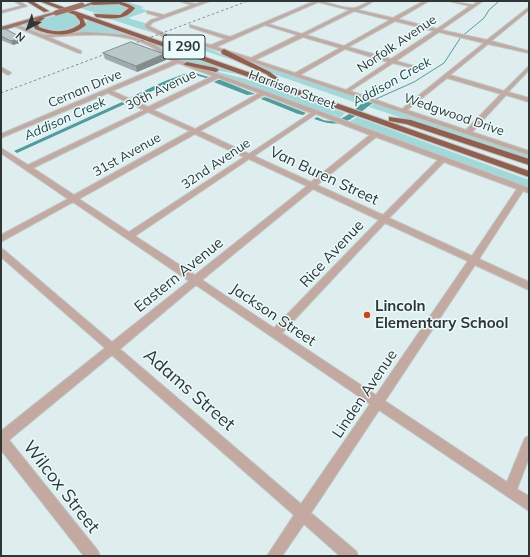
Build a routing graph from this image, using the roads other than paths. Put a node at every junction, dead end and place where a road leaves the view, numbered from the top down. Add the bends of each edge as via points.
1 (16, 1) edge
2 (41, 1) edge
3 (52, 1) edge
4 (100, 1) edge
5 (181, 1) edge
6 (208, 1) edge
7 (317, 1) edge
8 (372, 1) edge
9 (427, 1) edge
10 (451, 1) edge
11 (482, 1) edge
12 (26, 2) edge
13 (94, 2) edge
14 (196, 5) junction
15 (474, 6) junction
16 (529, 8) edge
17 (354, 10) junction
18 (1, 12) edge
19 (148, 12) dead end
20 (77, 14) junction
21 (92, 15) junction
22 (520, 15) junction
23 (163, 16) junction
24 (42, 17) junction
25 (529, 17) edge
26 (394, 20) junction
27 (264, 24) junction
28 (15, 25) junction
29 (191, 26) dead end
30 (1, 29) edge
31 (438, 30) junction
32 (302, 35) junction
33 (45, 36) junction
34 (230, 39) junction
35 (487, 42) junction
36 (211, 47) junction
37 (344, 47) junction
38 (224, 51) junction
39 (79, 52) dead end
40 (529, 52) edge
41 (251, 60) junction
42 (178, 61) junction
43 (391, 61) junction
44 (187, 64) junction
45 (529, 67) edge
46 (419, 68) dead end
47 (1, 69) edge
48 (8, 73) dead end
49 (296, 75) junction
50 (218, 76) junction
51 (446, 76) junction
52 (276, 79) junction
53 (293, 90) junction
54 (108, 91) junction
55 (346, 92) junction
56 (264, 93) junction
57 (505, 93) junction
58 (529, 100) edge
59 (348, 107) junction
60 (148, 110) junction
61 (403, 111) junction
62 (316, 112) junction
63 (366, 113) junction
64 (392, 120) junction
65 (195, 131) junction
66 (467, 133) junction
67 (375, 134) junction
68 (1, 136) edge
69 (1, 150) edge
70 (529, 153) edge
71 (248, 156) junction
72 (443, 159) junction
73 (529, 162) edge
74 (529, 167) edge
75 (28, 168) junction
76 (529, 174) edge
77 (312, 185) junction
78 (525, 190) edge
79 (73, 199) junction
80 (384, 219) junction
81 (129, 236) junction
82 (1, 239) edge
83 (1, 252) edge
84 (473, 260) junction
85 (195, 280) junction
86 (529, 286) edge
87 (275, 334) junction
88 (112, 348) junction
89 (377, 402) junction
90 (1, 440) edge
91 (529, 442) edge
92 (510, 491) junction
93 (529, 504) edge
94 (302, 514) junction
95 (93, 556) edge
96 (274, 556) edge
97 (350, 556) edge

1 - 12 street
2 - 20 highway, I 290
3 - 21 highway, I 290
4 - 13 main road
5 - 14 street
6 - 14 street
7 - 17 street
7 - 27 street
8 - 17 street
9 - 26 street
10 - 15 street
11 - 15 street, Norfolk Avenue
12 - 18 street via 25,6
12 - 24 highway via 46,10
13 - 21 highway via 118,2 128,4 132,8 118,16
13 - 24 main road, bridge
14 - 23 street
15 - 31 street, Norfolk Avenue
16 - 22 street
17 - 26 street
17 - 32 street
19 - 23 street
20 - 24 highway via 83,25 64,32 49,32 37,28 35,23
20 - 53 highway, I 290
21 - 52 highway, I 290
22 - 25 street
22 - 35 street
23 - 36 street, Wedgwood Drive via 149,22 147,29
24 - 28 main road
26 - 31 street
26 - 37 street
27 - 32 street
27 - 34 street
28 - 30 main road
28 - 33 street
29 - 34 street
31 - 35 street
31 - 43 street, Norfolk Avenue
32 - 37 street
32 - 41 street
33 - 39 street
33 - 42 street, Harrison Street via 89,33 123,36 152,46
34 - 36 street
35 - 40 street
35 - 51 street
36 - 38 street, Wedgwood Drive
37 - 43 street
37 - 49 street
38 - 41 street, Wedgwood Drive
38 - 52 highway via 224,54
41 - 49 street, Wedgwood Drive
42 - 44 street, Harrison Street
42 - 54 street, Cernan Drive
43 - 46 street
43 - 55 street, Norfolk Avenue
44 - 50 street, Harrison Street
44 - 53 highway
45 - 57 street
47 - 48 street
49 - 55 street, Wedgwood Drive
50 - 56 street, Harrison Street
50 - 60 street, 30th Avenue
51 - 57 street
51 - 61 street
52 - 59 highway, I 290
53 - 59 highway, I 290
54 - 60 street, Van Buren Street
54 - 68 street, Cernan Drive
55 - 61 street, Wedgwood Drive
56 - 62 street, Harrison Street
56 - 65 street, 31st Avenue
57 - 58 street
57 - 66 street
59 - 63 highway, I 290
60 - 65 street, Van Buren Street
60 - 75 street, 30th Avenue
61 - 66 street, Wedgwood Drive
62 - 67 street, Harrison Street
62 - 71 street, 32nd Avenue
63 - 64 highway, I 290
63 - 76 highway, I 290
64 - 73 highway via 408,122
64 - 74 highway, I 290
65 - 71 street, Van Buren Street
65 - 79 street, 31st Avenue
66 - 70 street, Wedgwood Drive
67 - 72 street, Harrison Street
67 - 77 street, Eastern Avenue
69 - 75 street, Jackson Street
71 - 77 street, Van Buren Street
71 - 81 street, 32nd Avenue
72 - 78 street, Harrison Street
72 - 80 street, Rice Avenue
75 - 79 street, Jackson Street
77 - 80 street, Van Buren Street
77 - 85 street, Eastern Avenue
78 - 84 street, Linden Avenue
79 - 81 street, Jackson Street
79 - 82 street, 31st Avenue
80 - 84 street, Van Buren Street
80 - 87 street, Rice Avenue
81 - 85 street, Jackson Street
83 - 88 street, Adams Street
84 - 86 street, Van Buren Street
84 - 89 street, Linden Avenue
85 - 87 street, Jackson Street
85 - 88 street, Eastern Avenue
87 - 89 street, Jackson Street
88 - 90 street, Eastern Avenue
88 - 94 street, Adams Street
89 - 92 street, Jackson Street
89 - 94 street, Linden Avenue
90 - 95 street, Wilcox Street
91 - 92 street
92 - 93 street, Jackson Street
94 - 96 street, Linden Avenue
94 - 97 street, Adams Street

